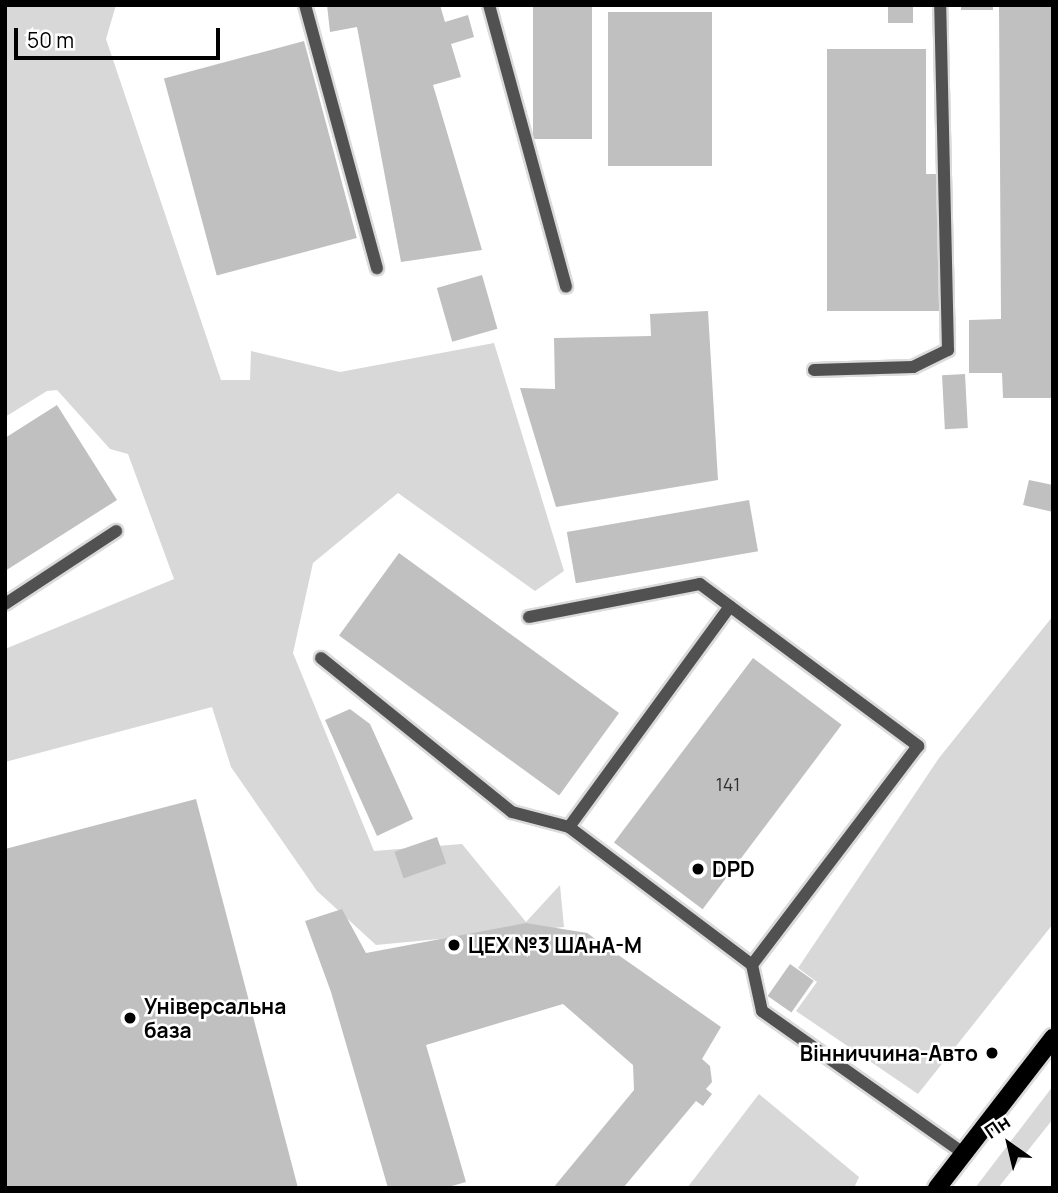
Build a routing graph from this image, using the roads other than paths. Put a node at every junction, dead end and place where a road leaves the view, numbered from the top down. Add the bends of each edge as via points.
1 (305, 5) edge
2 (489, 5) edge
3 (940, 5) edge
4 (377, 268) dead end
5 (566, 287) dead end
6 (814, 370) dead end
7 (116, 531) dead end
8 (5, 604) edge
9 (730, 606) junction
10 (529, 617) dead end
11 (321, 658) dead end
12 (569, 827) junction
13 (752, 965) junction
14 (1053, 1038) edge
15 (963, 1153) junction
16 (937, 1188) edge

1 - 4 lane
2 - 5 lane
3 - 6 lane via 948,349 913,367
7 - 8 lane
9 - 10 lane via 700,584
9 - 12 lane
9 - 13 lane via 918,746
11 - 12 lane via 512,812
12 - 13 lane
13 - 15 lane via 762,1011
14 - 15 main road
15 - 16 main road

